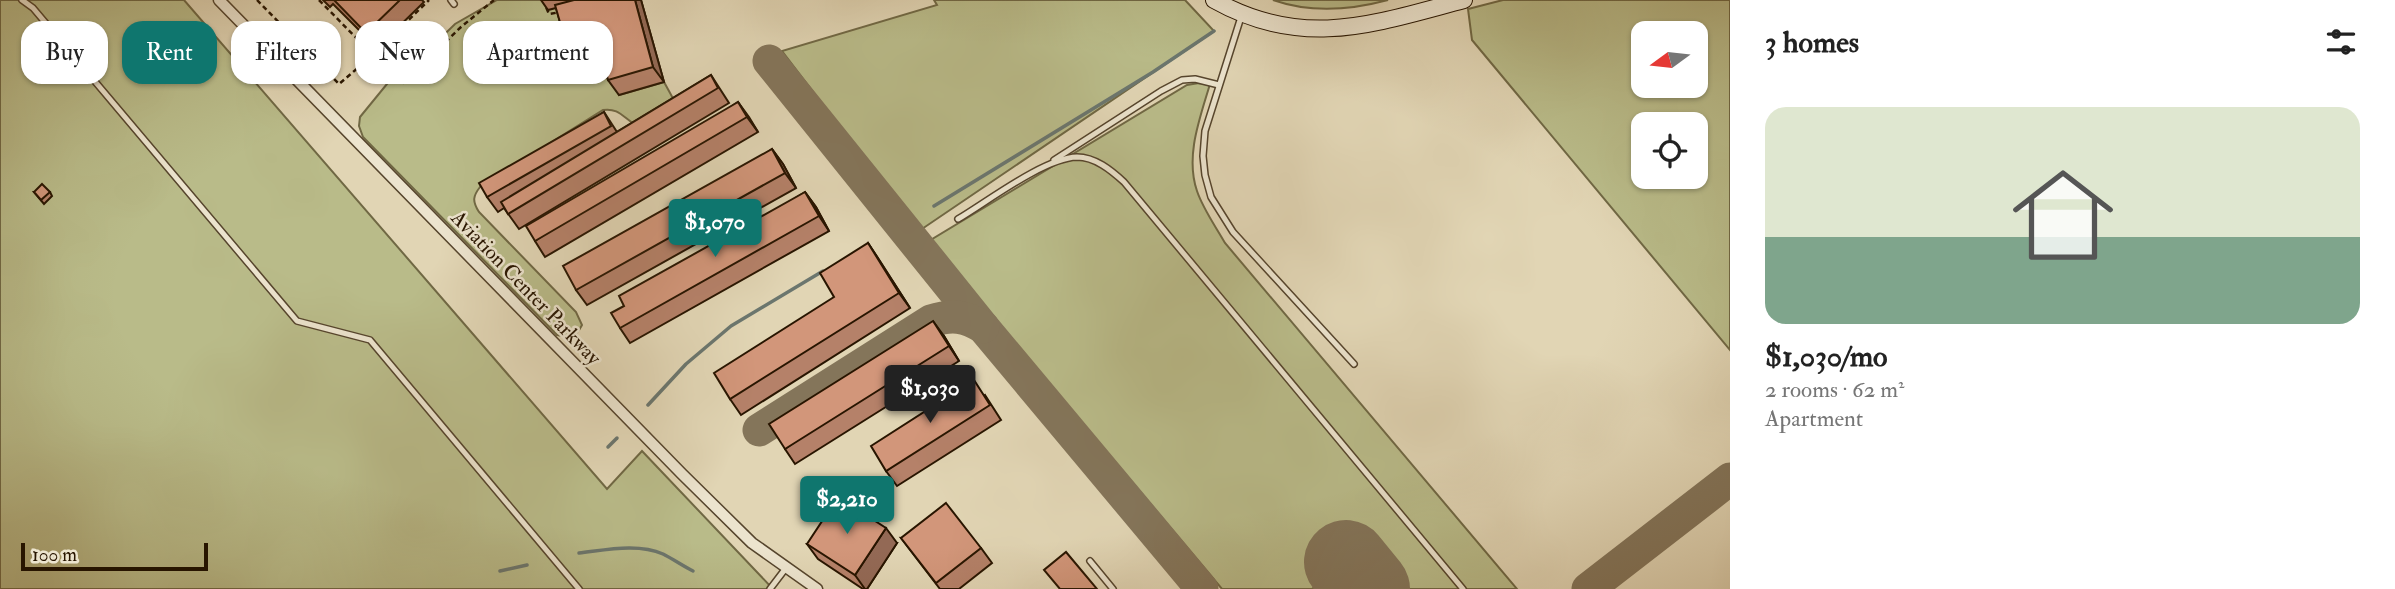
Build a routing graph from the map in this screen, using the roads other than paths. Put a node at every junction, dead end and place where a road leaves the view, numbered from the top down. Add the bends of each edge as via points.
1 (22, 0) edge
2 (219, 0) edge
3 (1214, 0) edge
4 (1464, 0) edge
5 (1242, 14) junction
6 (1219, 85) junction
7 (1049, 164) junction
8 (958, 219) dead end
9 (1354, 364) dead end
10 (1090, 561) dead end
11 (786, 568) junction
12 (579, 589) edge
13 (769, 589) edge
14 (817, 589) edge
15 (1113, 589) edge
16 (1463, 589) edge

1 - 12 lane via 297,321 370,340
2 - 11 street, Aviation Center Parkway via 682,474 752,542
3 - 5 street
4 - 5 street via 1339,29 1293,28
5 - 6 lane
6 - 7 lane via 1182,80
6 - 9 lane via 1205,131 1203,156 1211,197 1233,232
7 - 8 lane
7 - 16 lane via 1080,157 1111,170 1124,182
10 - 15 lane
11 - 13 lane
11 - 14 street, Aviation Center Parkway

